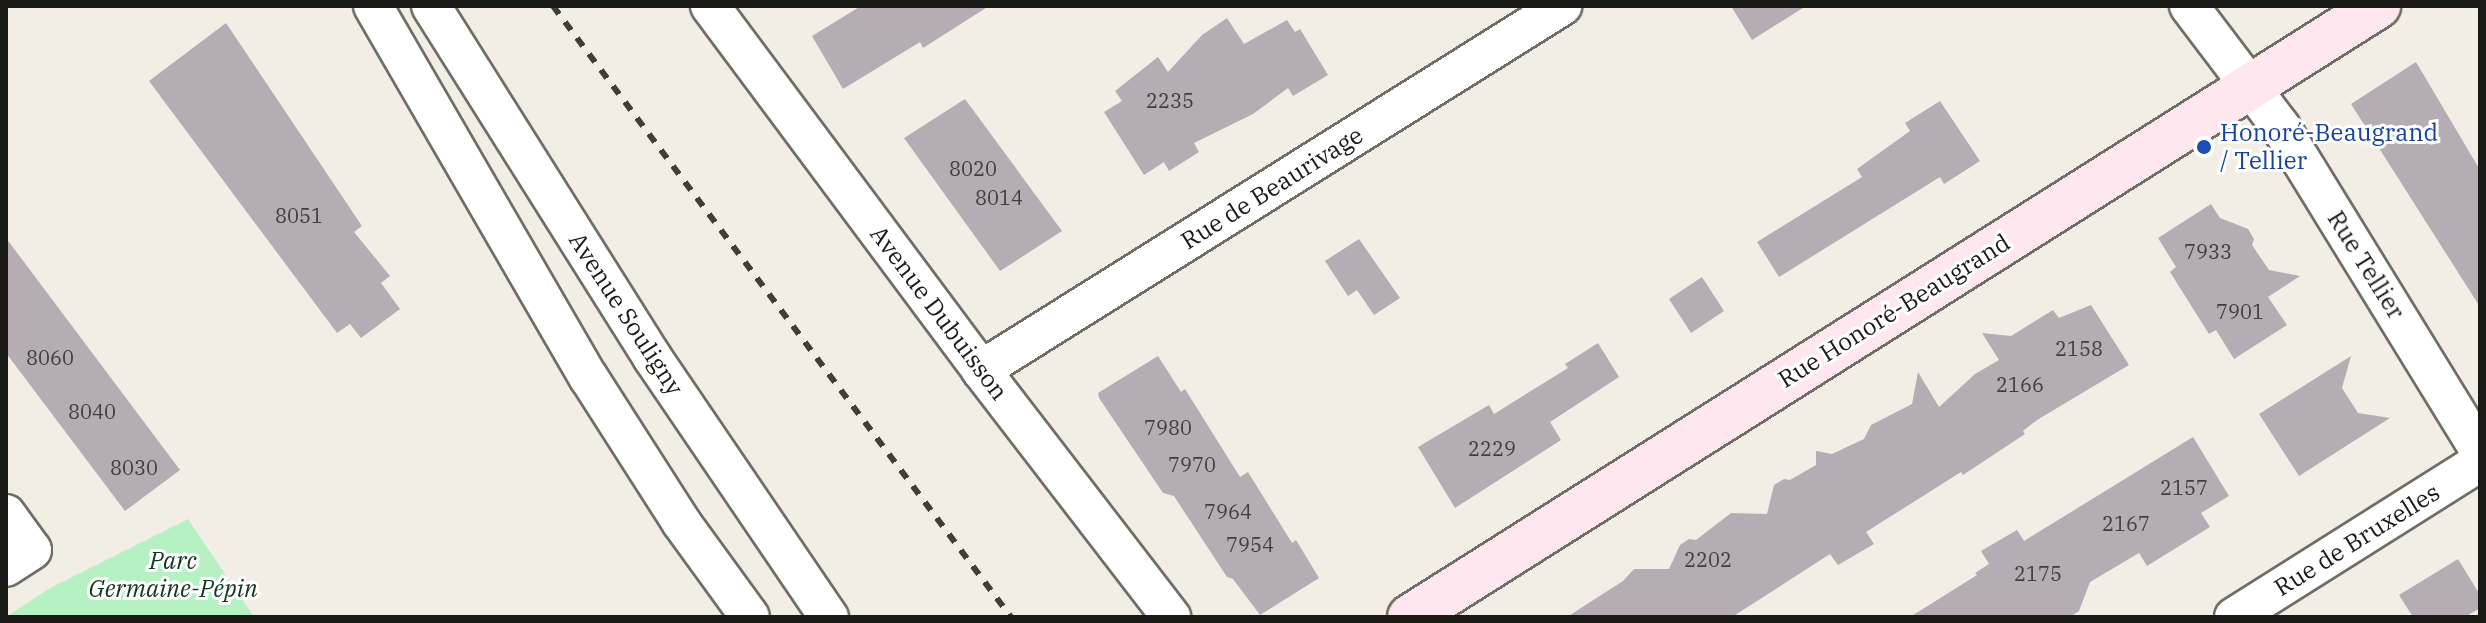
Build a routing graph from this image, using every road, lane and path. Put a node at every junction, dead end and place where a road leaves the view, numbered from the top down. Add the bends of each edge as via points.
1 (373, 6) edge
2 (431, 6) edge
3 (711, 6) edge
4 (1562, 6) edge
5 (2189, 6) edge
6 (2378, 6) edge
7 (2249, 86) junction
8 (981, 370) junction
9 (2480, 451) edge
10 (2480, 462) edge
11 (6, 514) edge
12 (6, 567) edge
13 (750, 617) edge
14 (829, 617) edge
15 (1171, 617) edge
16 (1410, 617) edge
17 (2234, 617) edge

1 - 13 street via 589,378 681,522
2 - 14 street, Avenue Souligny via 652,357
3 - 8 street, Avenue Dubuisson
4 - 8 street, Rue de Beaurivage
5 - 7 street, Rue Tellier
6 - 7 street, Rue Honoré-Beaugrand
7 - 9 street, Rue Tellier via 2280,126
7 - 16 street, Rue Honoré-Beaugrand
8 - 15 street, Avenue Dubuisson
10 - 17 street, Rue de Bruxelles
11 - 12 street via 32,550

